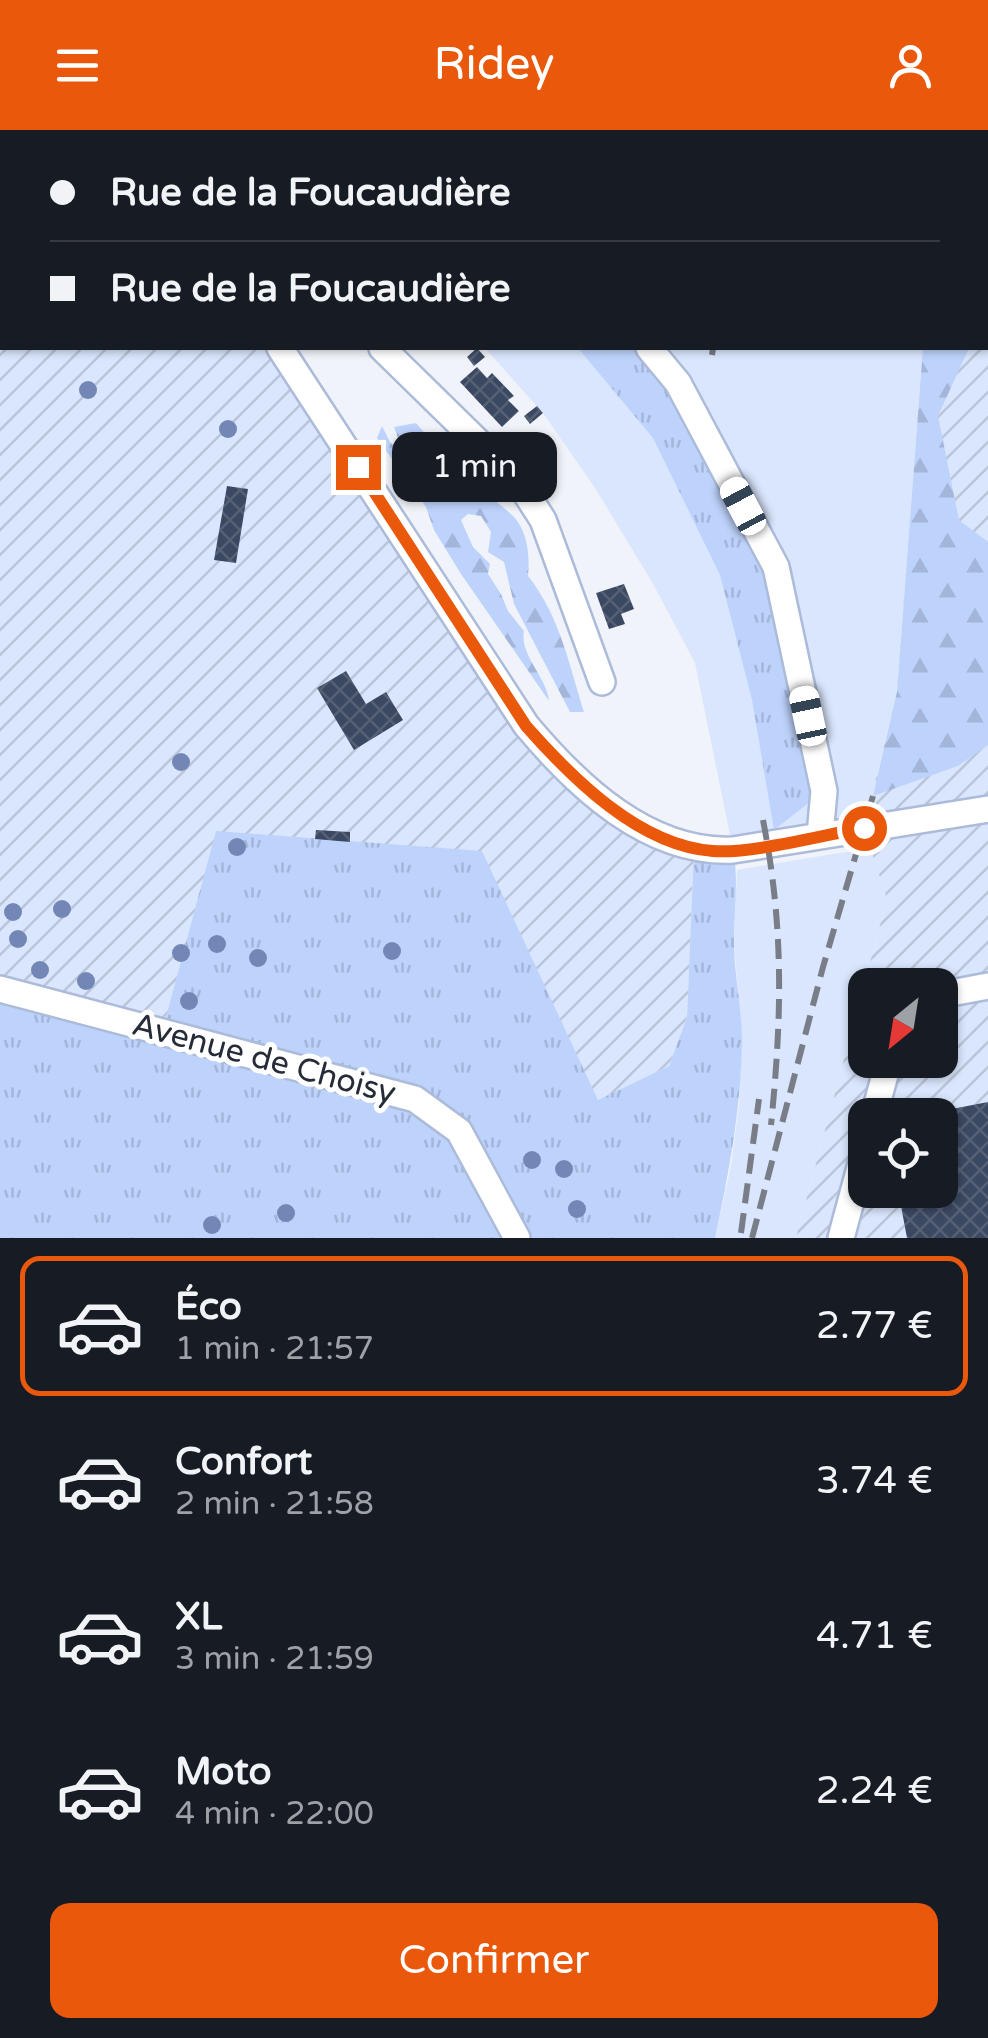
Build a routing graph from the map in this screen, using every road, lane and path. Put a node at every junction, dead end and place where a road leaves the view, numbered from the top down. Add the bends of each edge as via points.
1 (281, 350) edge
2 (384, 350) edge
3 (652, 350) edge
4 (602, 682) dead end
5 (988, 809) edge
6 (820, 835) junction
7 (988, 986) edge
8 (0, 988) edge
9 (958, 992) edge
10 (849, 1208) edge
11 (517, 1238) edge
12 (841, 1238) edge

1 - 6 street via 526,726 579,784 649,830 710,851
2 - 4 street via 518,482 543,520
3 - 6 street via 678,384 776,567 824,791
5 - 6 street
7 - 9 street
8 - 11 street, Avenue de Choisy via 415,1099 458,1131
10 - 12 street

